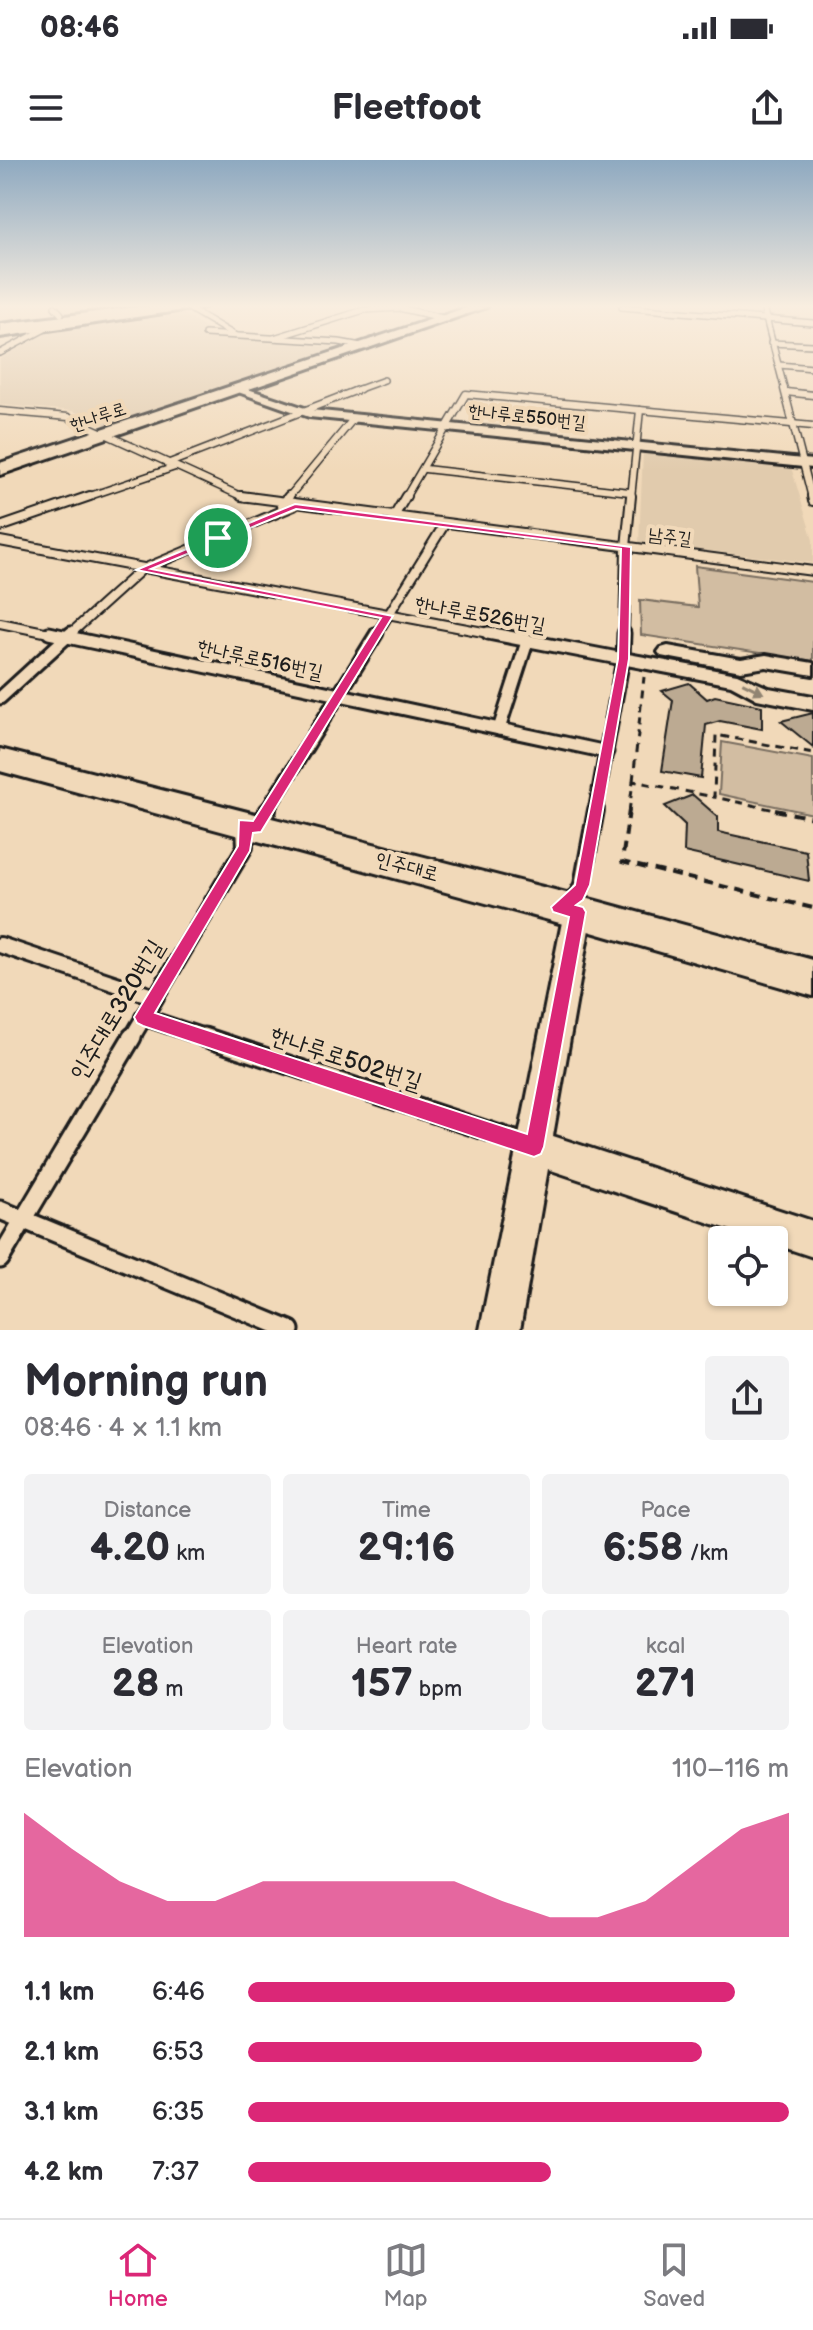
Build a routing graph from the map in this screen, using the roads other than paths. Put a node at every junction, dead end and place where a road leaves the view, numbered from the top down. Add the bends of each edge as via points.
1 (325, 362) edge
2 (778, 362) edge
3 (779, 365) junction
4 (813, 368) edge
5 (384, 380) dead end
6 (242, 390) junction
7 (786, 392) junction
8 (813, 395) edge
9 (640, 410) junction
10 (0, 411) edge
11 (301, 412) junction
12 (354, 418) junction
13 (794, 425) junction
14 (813, 426) edge
15 (447, 427) junction
16 (108, 435) junction
17 (636, 447) junction
18 (808, 464) edge
19 (171, 466) junction
20 (0, 469) edge
21 (425, 469) junction
22 (630, 492) junction
23 (813, 501) edge
24 (282, 505) junction
25 (295, 506) junction
26 (393, 518) junction
27 (444, 525) junction
28 (0, 527) edge
29 (0, 541) edge
30 (626, 547) junction
31 (141, 570) junction
32 (813, 571) edge
33 (388, 616) junction
34 (0, 623) edge
35 (67, 638) junction
36 (527, 642) junction
37 (624, 652) junction
38 (813, 669) edge
39 (338, 695) junction
40 (0, 698) edge
41 (813, 703) edge
42 (499, 729) junction
43 (607, 752) junction
44 (0, 760) edge
45 (250, 826) junction
46 (568, 910) junction
47 (0, 945) edge
48 (813, 978) edge
49 (155, 997) junction
50 (143, 1017) junction
51 (534, 1147) junction
52 (0, 1210) edge
53 (22, 1219) junction
54 (813, 1239) edge
55 (0, 1259) edge
56 (290, 1330) edge
57 (500, 1330) edge

1 - 6 main road, 한나루로
2 - 3 lane
3 - 4 lane
3 - 7 lane
5 - 11 lane
6 - 11 street, 한나루로550번길
6 - 16 main road, 한나루로
7 - 8 lane
7 - 13 lane
9 - 13 lane
9 - 15 lane via 466,394
9 - 17 lane
10 - 16 lane, 남주길 via 68,417
11 - 12 street, 한나루로550번길
11 - 19 lane
12 - 15 street, 한나루로550번길
12 - 24 lane
13 - 14 lane
13 - 18 lane
15 - 17 street, 한나루로550번길
15 - 21 lane
16 - 19 lane, 남주길
16 - 20 main road, 한나루로
17 - 18 street, 한나루로550번길
17 - 22 lane
18 - 23 lane
19 - 24 lane, 남주길 via 231,494
19 - 28 lane
21 - 22 lane
21 - 26 lane
22 - 30 lane
24 - 25 lane, 남주길
25 - 26 lane, 남주길
25 - 31 lane
26 - 27 lane, 남주길
27 - 30 lane, 남주길
27 - 33 lane
29 - 31 lane, 한나루로526번길
30 - 32 lane, 남주길
30 - 37 lane
31 - 33 lane, 한나루로526번길
31 - 35 lane
33 - 36 lane, 한나루로526번길
33 - 39 lane
34 - 35 lane, 한나루로516번길
35 - 39 lane, 한나루로516번길
35 - 40 lane
36 - 37 lane, 한나루로526번길
36 - 42 lane
37 - 38 street
37 -> 41 street via 737,680 764,694
37 - 43 lane
39 - 42 lane, 한나루로516번길
39 - 45 lane
42 - 43 lane, 한나루로516번길
43 - 46 lane via 582,885
44 - 45 main road, 인주대로
45 - 46 main road, 인주대로
45 - 49 lane, 인주대로320번길 via 245,847
46 - 48 main road, 인주대로
46 - 51 street
47 - 49 lane
49 - 50 lane, 인주대로320번길
50 - 51 lane, 한나루로502번길
50 - 53 lane, 인주대로320번길
51 - 54 street
51 - 57 street
52 - 53 lane
53 - 55 lane, 인주대로320번길
53 - 56 lane

